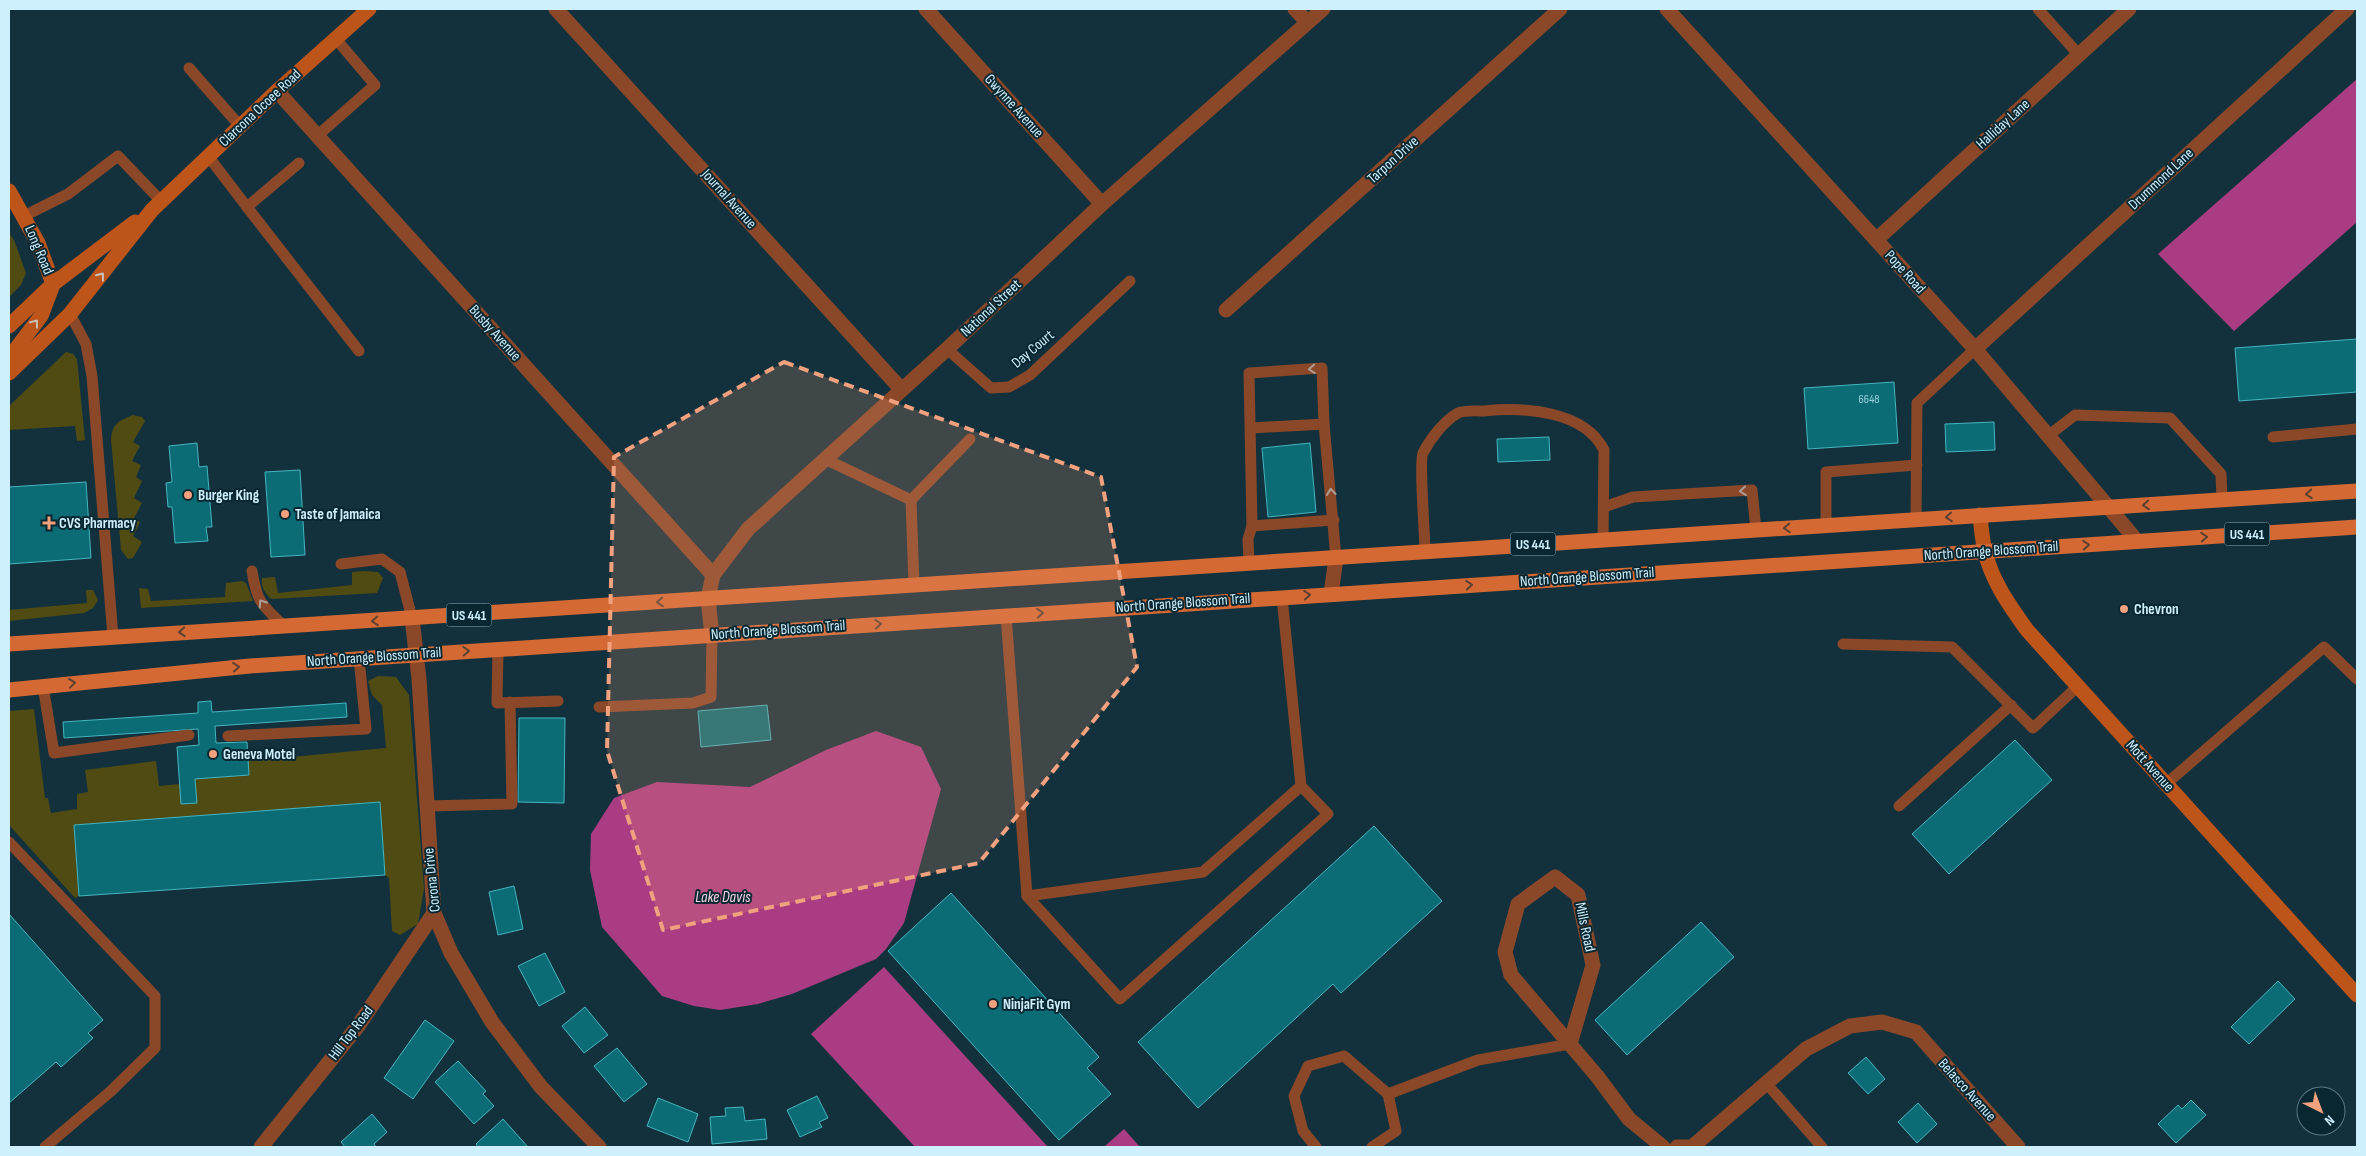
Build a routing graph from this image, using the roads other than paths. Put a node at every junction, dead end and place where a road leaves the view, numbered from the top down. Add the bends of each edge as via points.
1 (370, 9) edge
2 (556, 9) edge
3 (926, 9) edge
4 (1295, 9) edge
5 (1323, 9) edge
6 (1560, 9) edge
7 (1667, 9) edge
8 (2038, 9) edge
9 (2129, 9) edge
10 (2347, 9) edge
11 (1307, 22) junction
12 (336, 39) junction
13 (2079, 55) junction
14 (189, 68) dead end
15 (277, 91) junction
16 (240, 126) junction
17 (317, 136) junction
18 (208, 156) junction
19 (299, 163) dead end
20 (9, 190) edge
21 (1102, 204) junction
22 (157, 205) junction
23 (247, 207) junction
24 (24, 216) junction
25 (1876, 240) junction
26 (1130, 281) dead end
27 (53, 284) junction
28 (1226, 310) dead end
29 (70, 314) junction
30 (9, 326) edge
31 (947, 349) junction
32 (1975, 349) junction
33 (359, 351) dead end
34 (9, 358) edge
35 (9, 373) edge
36 (901, 390) junction
37 (1324, 424) junction
38 (1251, 428) junction
39 (2357, 429) edge
40 (2048, 436) junction
41 (2274, 437) dead end
42 (970, 439) dead end
43 (825, 459) junction
44 (1917, 465) junction
45 (2357, 491) edge
46 (911, 500) junction
47 (2222, 500) junction
48 (1604, 507) junction
49 (2109, 507) junction
50 (1980, 515) junction
51 (1916, 519) junction
52 (1334, 520) junction
53 (1826, 525) junction
54 (1252, 526) junction
55 (2357, 527) edge
56 (1756, 530) junction
57 (1603, 540) junction
58 (2138, 541) junction
59 (1985, 551) junction
60 (1425, 552) junction
61 (1336, 558) junction
62 (1249, 563) junction
63 (341, 564) dead end
64 (252, 571) dead end
65 (713, 574) junction
66 (914, 585) junction
67 (1331, 594) junction
68 (1282, 597) junction
69 (708, 599) junction
70 (1006, 615) junction
71 (412, 618) junction
72 (285, 627) junction
73 (712, 634) junction
74 (113, 637) junction
75 (9, 644) edge
76 (1843, 644) dead end
77 (498, 649) junction
78 (417, 654) junction
79 (359, 658) junction
80 (2357, 679) edge
81 (44, 686) junction
82 (2078, 686) junction
83 (9, 690) edge
84 (558, 701) dead end
85 (510, 702) junction
86 (2011, 705) junction
87 (599, 707) dead end
88 (189, 735) dead end
89 (228, 736) dead end
90 (2166, 784) junction
91 (1301, 786) junction
92 (426, 806) junction
93 (1899, 806) dead end
94 (9, 842) edge
95 (1027, 896) junction
96 (434, 913) junction
97 (2357, 995) edge
98 (1570, 1044) junction
99 (1766, 1083) junction
100 (1388, 1094) junction
101 (45, 1147) edge
102 (261, 1147) edge
103 (599, 1147) edge
104 (1316, 1147) edge
105 (1372, 1147) edge
106 (1663, 1147) edge
107 (1677, 1147) edge
108 (1822, 1147) edge
109 (2018, 1147) edge

1 - 12 main road, Clarcona Ocoee Road
2 - 36 street, Journal Avenue
3 - 21 street, Gwynne Avenue
4 - 11 street
5 - 11 street, National Street
6 - 28 street, Tarpon Drive
7 - 25 street, Pope Road
8 - 13 lane
9 - 13 street, Halliday Lane
10 - 32 street, Drummond Lane
11 - 21 street, National Street
12 - 15 main road, Clarcona Ocoee Road
12 - 17 lane via 375,85
13 - 25 street, Halliday Lane
14 - 16 lane
15 - 16 main road, Clarcona Ocoee Road
15 - 17 street, Busby Avenue
16 - 18 main road, Clarcona Ocoee Road
17 - 65 street, Busby Avenue
18 - 22 main road, Clarcona Ocoee Road
18 - 23 lane
19 - 23 lane
20 - 24 main road, Long Road
21 - 31 street, National Street
22 - 24 lane via 118,156 68,194
22 - 27 main road, Clarcona Ocoee Road
29 -> 22 main road, Clarcona Ocoee Road
23 - 33 lane
24 - 27 main road, Long Road
25 - 32 street, Pope Road
26 - 31 lane, Day Court via 1030,374 1009,387 991,388
27 - 30 main road, Clarcona Ocoee Road
34 -> 27 main road via 41,316
29 - 35 main road, Clarcona Ocoee Road
29 - 74 lane via 86,344 92,376
31 - 36 street, National Street
32 - 40 street, Pope Road
32 - 44 lane via 1917,402
36 - 43 street, National Street
37 - 38 lane
37 -> 38 lane via 1322,368 1249,373
52 -> 37 lane
38 - 54 lane
39 - 41 lane
40 - 47 lane via 2075,415 2170,418 2221,474
40 - 49 street, Pope Road
42 - 46 lane
43 - 46 lane
43 - 65 street, National Street via 748,530
44 - 51 lane
44 - 53 lane via 1826,472
45 -> 47 main road, US 441
46 - 66 lane
47 -> 49 main road, US 441
56 -> 48 lane via 1752,490 1633,497
48 - 57 lane
48 - 60 lane via 1604,450 1599,440 1587,430 1556,415 1504,409 1459,412 1441,428 1422,455
49 - 50 main road, US 441
49 - 58 street, Pope Road
50 -> 51 main road, US 441
50 - 59 main road, Mott Avenue
51 - 53 main road, US 441
52 - 54 lane
52 - 61 lane
53 -> 56 main road, US 441
54 - 62 lane via 1248,539
58 -> 55 main road, North Orange Blossom Trail / US 441
56 - 57 main road, US 441
57 - 60 main road, US 441
59 -> 58 main road, North Orange Blossom Trail / US 441
67 -> 59 main road, North Orange Blossom Trail / US 441
59 - 82 main road, Mott Avenue via 2009,605 2027,630
60 - 61 main road, US 441
61 - 62 main road, US 441
61 - 67 street
62 - 66 main road, US 441
63 - 71 lane via 382,559 400,572
72 -> 64 lane via 260,604
65 - 69 street, National Street
66 - 69 main road, US 441
68 -> 67 main road, North Orange Blossom Trail / US 441
70 -> 68 main road, North Orange Blossom Trail / US 441
68 - 91 lane
69 -> 71 main road, US 441
69 - 73 street, National Street
73 -> 70 main road, North Orange Blossom Trail / US 441
70 - 95 lane
71 -> 72 main road, US 441
71 - 78 street, Corona Drive
72 -> 74 main road, US 441
73 - 77 main road, North Orange Blossom Trail / US 441
73 - 87 lane via 711,697 693,703
74 - 75 main road, US 441
76 - 86 lane via 1952,647
78 -> 77 main road, North Orange Blossom Trail / US 441
77 - 85 lane via 496,703
78 - 79 main road, North Orange Blossom Trail / US 441
78 - 92 street, Corona Drive
81 -> 79 main road, North Orange Blossom Trail / US 441
79 - 89 lane via 366,729
80 - 90 lane via 2324,647
81 - 83 main road, North Orange Blossom Trail / US 441
81 - 88 lane via 54,753
82 - 86 lane via 2033,728
82 - 90 main road, Mott Avenue
84 - 85 lane
85 - 92 lane via 512,804
86 - 93 lane
90 - 97 main road, Mott Avenue
91 - 95 lane via 1203,872
91 - 95 lane via 1328,814 1120,1000
92 - 96 street, Corona Drive
94 - 101 lane via 155,996 155,1048 111,1091
96 - 102 street, Hill Top Road via 358,1026
96 - 103 street, Corona Drive via 451,953 492,1022 541,1087
98 - 98 street, Mills Road via 1511,975 1505,952 1518,904 1555,877 1578,895 1593,965
98 - 100 lane via 1478,1060
98 - 106 street, Mills Road via 1629,1119
99 - 107 street via 1692,1147
99 - 108 lane
99 - 109 street, Belasco Avenue via 1806,1049 1850,1026 1882,1022 1916,1032
100 - 104 lane via 1344,1056 1308,1066 1294,1096 1303,1131
100 - 105 lane via 1396,1131

